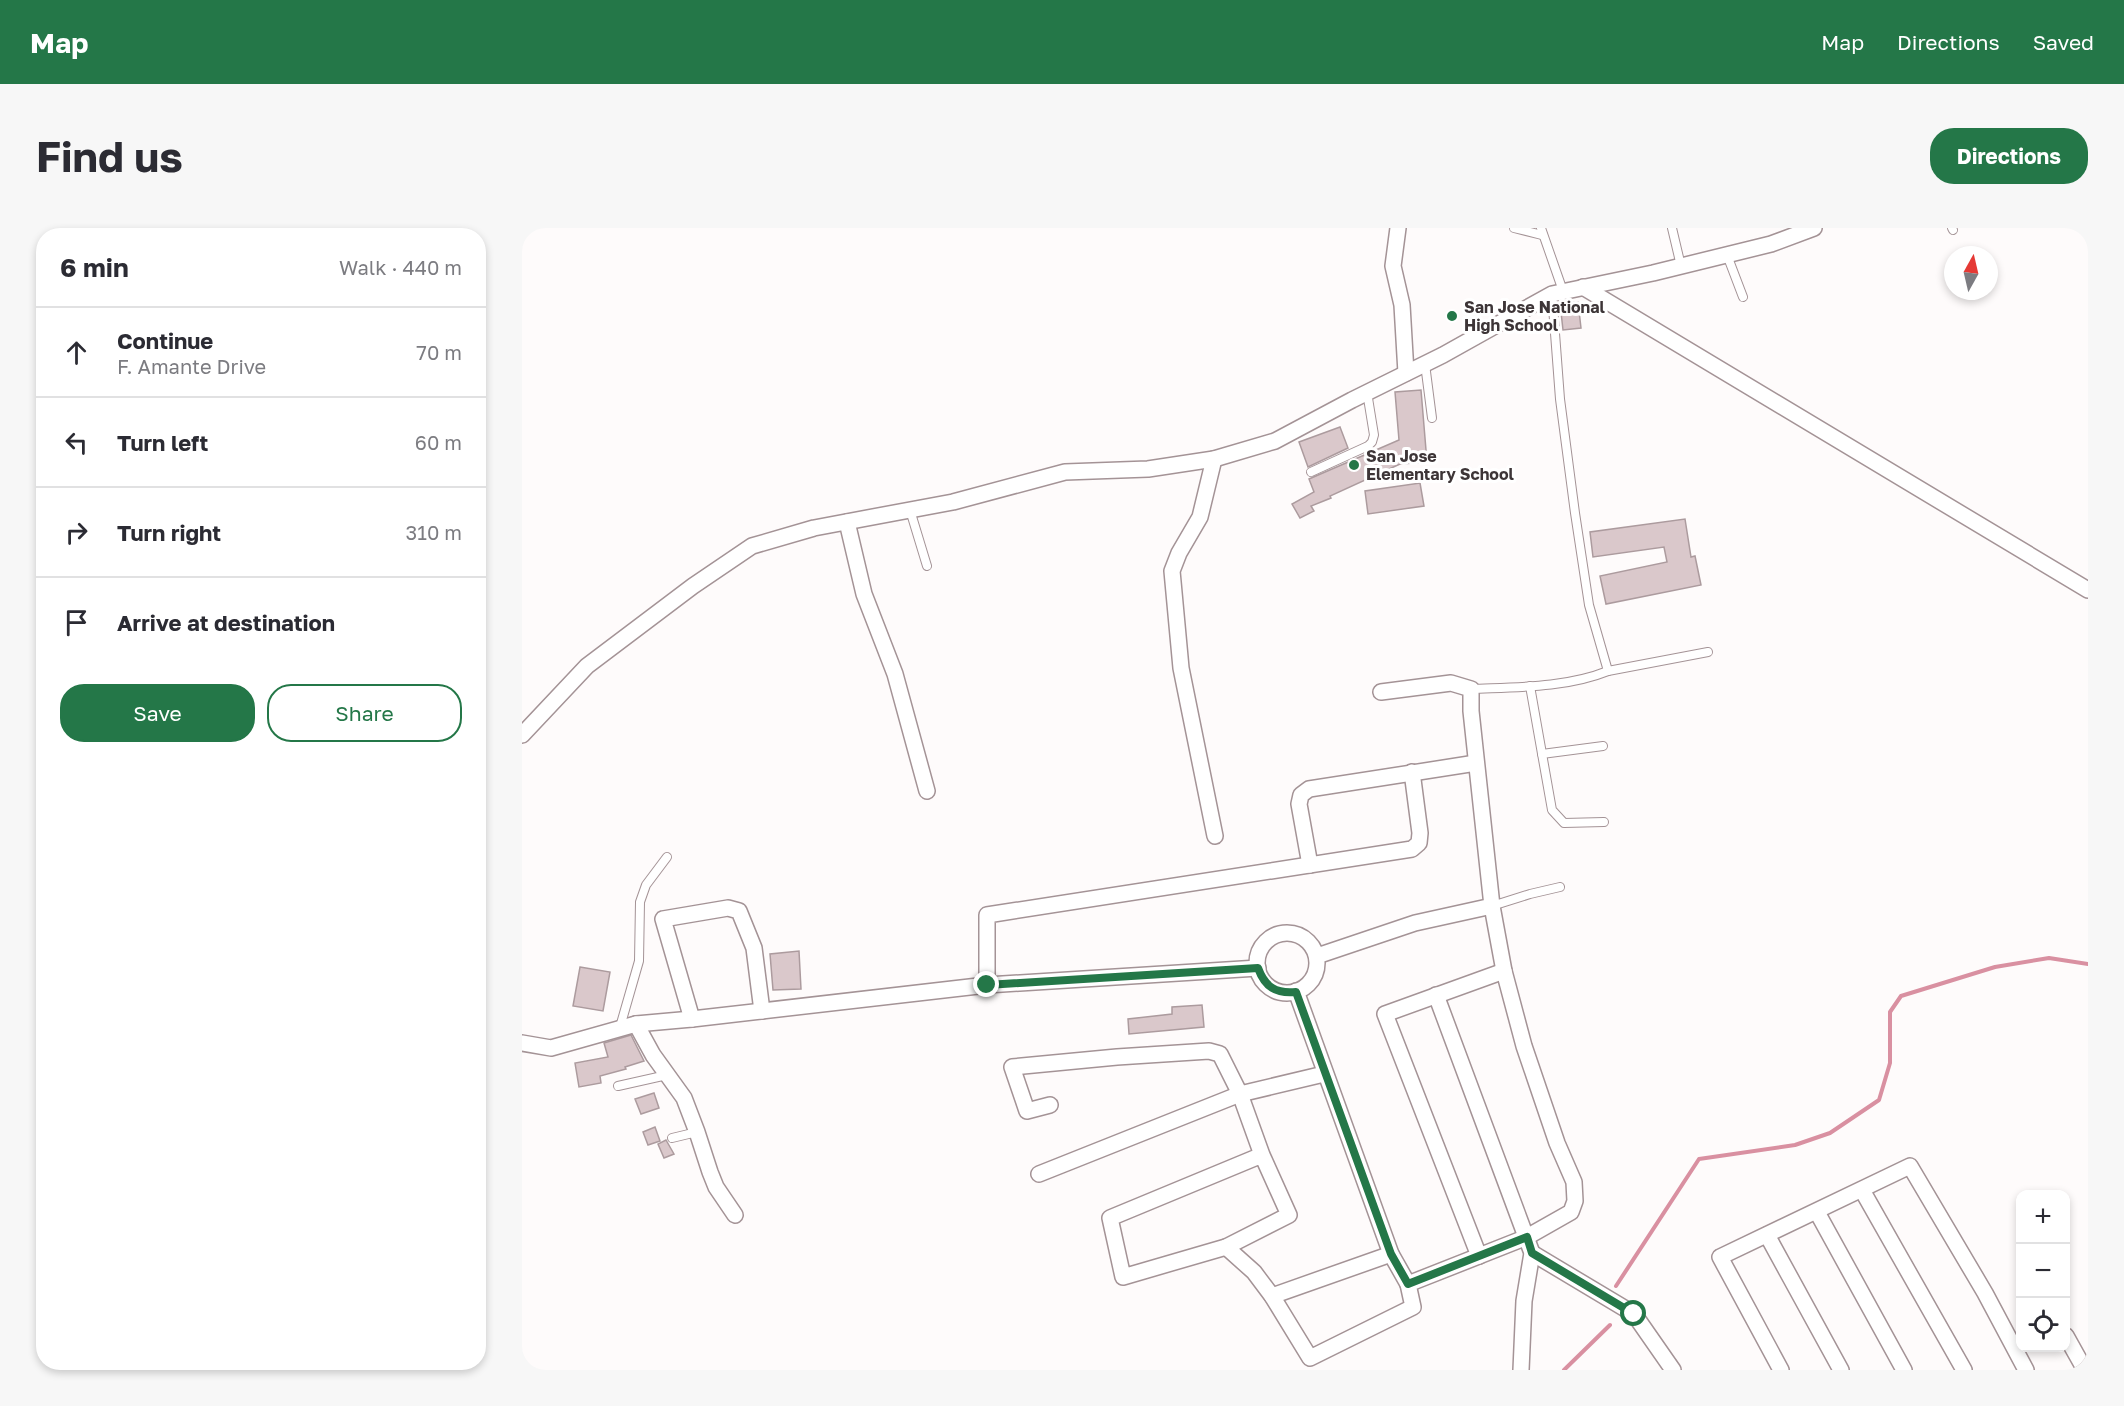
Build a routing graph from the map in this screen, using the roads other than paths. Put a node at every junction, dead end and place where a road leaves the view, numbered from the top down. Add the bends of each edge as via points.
1 (1398, 228) edge
2 (1514, 228) edge
3 (1672, 228) edge
4 (1814, 228) edge
5 (1542, 231) edge
6 (1726, 255) junction
7 (1682, 266) junction
8 (1583, 287) junction
9 (1557, 292) junction
10 (1743, 297) dead end
11 (1425, 364) junction
12 (1406, 373) junction
13 (1367, 392) junction
14 (1432, 418) dead end
15 (1214, 459) junction
16 (1311, 472) dead end
17 (910, 510) junction
18 (847, 522) junction
19 (927, 566) dead end
20 (2088, 590) edge
21 (1708, 652) dead end
22 (1608, 671) junction
23 (1530, 686) junction
24 (1471, 689) junction
25 (1380, 692) dead end
26 (522, 735) edge
27 (1603, 747) dead end
28 (1542, 754) junction
29 (1476, 763) junction
30 (1412, 772) junction
31 (927, 790) dead end
32 (1604, 822) dead end
33 (1215, 836) dead end
34 (667, 857) dead end
35 (1310, 865) junction
36 (1560, 887) dead end
37 (1492, 906) junction
38 (1317, 957) junction
39 (1258, 968) junction
40 (1504, 971) junction
41 (987, 985) junction
42 (1296, 992) junction
43 (1436, 995) junction
44 (762, 1011) junction
45 (692, 1019) junction
46 (636, 1024) junction
47 (620, 1027) junction
48 (522, 1043) edge
49 (1324, 1074) junction
50 (667, 1075) junction
51 (618, 1086) dead end
52 (1240, 1094) junction
53 (1050, 1105) dead end
54 (697, 1132) junction
55 (672, 1138) dead end
56 (1262, 1155) junction
57 (1039, 1174) dead end
58 (1862, 1190) junction
59 (1817, 1212) junction
60 (735, 1215) dead end
61 (1767, 1235) junction
62 (1527, 1237) junction
63 (1226, 1246) junction
64 (1532, 1253) junction
65 (1391, 1254) junction
66 (1479, 1256) junction
67 (1408, 1284) junction
68 (1272, 1296) junction
69 (2070, 1343) edge
70 (1313, 1364) edge
71 (1521, 1370) edge
72 (1673, 1370) edge
73 (1781, 1370) edge
74 (1841, 1370) edge
75 (1904, 1370) edge
76 (1964, 1370) edge
77 (2026, 1370) edge
78 (2085, 1370) edge

1 - 12 street via 1393,266 1402,305
2 - 5 lane
3 - 7 lane
4 - 6 street
5 - 9 lane
6 - 7 street
6 - 10 lane
7 - 8 street
8 - 9 street
8 - 20 street
9 - 11 street
9 - 22 lane via 1560,399 1589,605
11 - 12 street
11 - 14 lane
12 - 13 street
13 - 15 street via 1275,441
13 - 16 lane via 1372,442
15 - 17 street via 1148,469 1065,472
15 - 33 street via 1200,517 1172,571 1181,668
17 - 18 street
17 - 19 lane
18 - 26 street via 752,546 587,666
18 - 31 street via 864,594 895,674
21 - 22 lane
22 - 23 lane via 1592,678
23 - 24 lane
23 - 28 lane
24 - 25 street via 1451,683
24 - 29 street
27 - 28 lane
28 - 32 lane via 1552,810 1563,823
29 - 30 street
29 - 37 street
30 - 35 street via 1419,843 1412,849
30 - 35 street via 1308,789 1301,795 1299,804
34 - 47 lane via 646,885 640,902 639,961
35 - 41 street via 987,915
36 - 37 lane
37 - 38 street via 1415,923
37 - 40 street
38 - 39 street via 1306,939 1286,933 1276,935 1261,948
38 - 42 street via 1310,982
39 - 41 street
39 - 42 street via 1276,991
40 - 43 street
40 - 62 street via 1524,1046 1574,1182 1571,1212
41 - 44 street
42 - 49 street
43 - 62 street
43 - 66 street via 1385,1014
44 - 45 street
44 - 45 street via 754,948 739,911 728,908 663,919
45 - 46 street
46 - 47 street
46 - 50 street
47 - 48 street via 551,1048
49 - 52 street
49 - 65 street
50 - 51 lane
50 - 54 street via 684,1098
52 - 53 street via 1220,1054 1209,1051 1012,1067 1027,1111
52 - 56 street
52 - 57 street
54 - 55 lane
54 - 60 street via 710,1172
56 - 63 street via 1289,1215
56 - 63 street via 1110,1218 1124,1277
58 - 59 street
58 - 76 street
58 - 77 street via 1910,1166
59 - 61 street
59 - 75 street
61 - 73 street via 1720,1257
61 - 74 street
62 - 64 street
62 - 66 street
63 - 68 street via 1254,1272
64 - 71 street via 1524,1301
64 - 72 street via 1634,1314
65 - 67 street
65 - 68 street
66 - 67 street
67 - 70 street via 1413,1307
68 - 70 street
69 - 78 street

